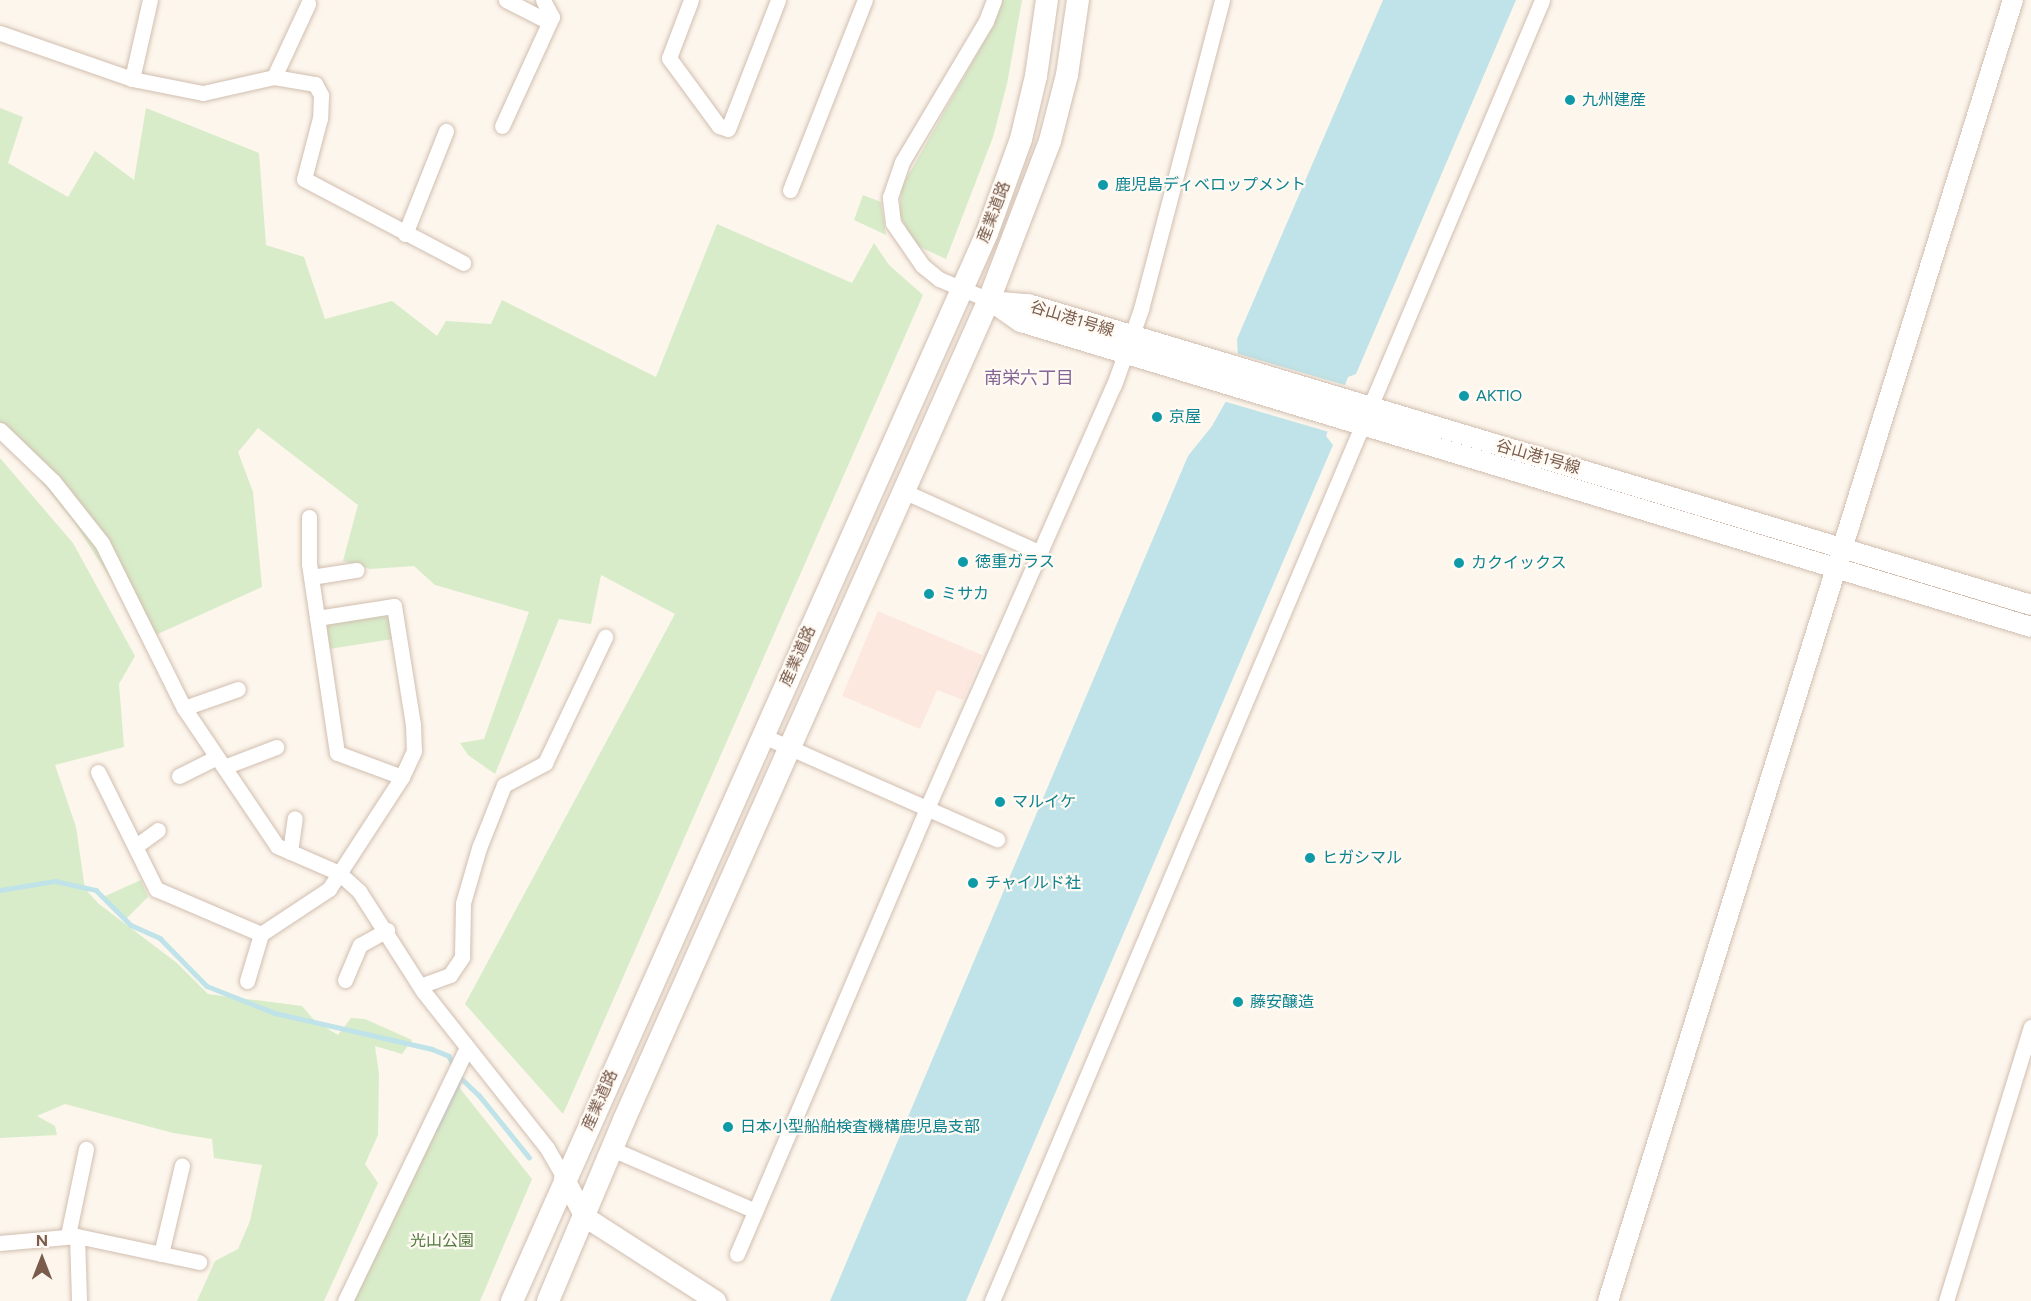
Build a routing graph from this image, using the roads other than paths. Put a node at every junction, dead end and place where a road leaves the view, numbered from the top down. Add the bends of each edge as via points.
1 (150, 0) edge
2 (506, 0) edge
3 (543, 0) edge
4 (691, 0) edge
5 (778, 0) edge
6 (865, 0) edge
7 (994, 0) edge
8 (1047, 0) edge
9 (1078, 0) edge
10 (1222, 0) edge
11 (1542, 0) edge
12 (2013, 0) edge
13 (308, 4) dead end
14 (549, 22) junction
15 (0, 33) edge
16 (274, 77) junction
17 (132, 79) junction
18 (502, 126) dead end
19 (446, 131) dead end
20 (790, 190) dead end
21 (405, 234) junction
22 (463, 263) dead end
23 (963, 289) junction
24 (988, 300) junction
25 (1128, 345) junction
26 (1370, 408) junction
27 (1340, 410) junction
28 (1362, 427) junction
29 (0, 430) edge
30 (903, 491) junction
31 (309, 518) dead end
32 (1843, 546) junction
33 (1041, 553) junction
34 (1837, 567) junction
35 (356, 570) dead end
36 (311, 577) junction
37 (2031, 605) edge
38 (317, 618) junction
39 (2031, 627) edge
40 (605, 637) dead end
41 (238, 689) dead end
42 (184, 708) junction
43 (763, 736) junction
44 (276, 747) dead end
45 (790, 748) junction
46 (220, 762) junction
47 (98, 772) dead end
48 (179, 776) dead end
49 (402, 777) junction
50 (927, 808) junction
51 (295, 818) dead end
52 (158, 830) dead end
53 (997, 839) dead end
54 (136, 846) junction
55 (290, 852) junction
56 (339, 873) junction
57 (387, 930) junction
58 (261, 934) junction
59 (247, 981) dead end
60 (345, 981) dead end
61 (420, 986) junction
62 (2031, 1027) edge
63 (464, 1055) junction
64 (86, 1149) dead end
65 (612, 1149) junction
66 (182, 1166) dead end
67 (564, 1178) junction
68 (755, 1212) junction
69 (585, 1217) junction
70 (73, 1235) junction
71 (0, 1243) edge
72 (161, 1254) junction
73 (737, 1254) dead end
74 (199, 1262) dead end
75 (79, 1301) edge
76 (345, 1301) edge
77 (512, 1301) edge
78 (548, 1301) edge
79 (716, 1301) edge
80 (992, 1301) edge
81 (1608, 1301) edge
82 (1946, 1301) edge

1 - 17 street
2 - 14 street
3 - 14 street via 552,17
4 - 5 street via 669,58 718,126 728,129
6 - 20 street
7 - 23 street via 986,21 902,162 890,197 893,223 908,250 939,279
8 - 23 main road, 産業道路 via 1036,76 1021,139
9 - 24 main road, 産業道路 via 1068,75 1050,141
10 - 25 street via 1142,309
11 - 26 street
12 - 32 street
13 - 16 street
14 - 18 street
15 - 17 street
16 - 17 street via 203,93
16 - 21 street via 315,84 321,94 316,142 304,179
19 - 21 street
21 - 22 street
23 - 24 street
23 - 43 main road, 産業道路
24 - 25 street, 谷山港1号線 via 1028,304
24 - 30 main road, 産業道路
25 - 27 street, 谷山港1号線
25 - 33 street
26 - 27 street, 谷山港1号線
26 - 28 street
26 - 32 street, 谷山港1号線
27 - 28 street, 谷山港1号線
28 - 34 street, 谷山港1号線
28 - 80 street
29 - 42 street via 73,503 102,543
30 - 33 street
30 - 45 main road, 産業道路
31 - 36 street
32 - 34 street
32 - 37 street, 谷山港1号線
33 - 50 street
34 - 39 street, 谷山港1号線
34 - 81 street
35 - 36 street
36 - 38 street
38 - 49 street via 337,753
38 - 49 street via 394,606 413,724 414,751
40 - 61 street via 545,763 504,785 479,848 464,903 462,957 450,975
41 - 42 street
42 - 46 street
43 - 45 street
43 - 67 main road, 産業道路
44 - 46 street
45 - 50 street
45 - 65 main road, 産業道路
46 - 48 street
46 - 55 street via 277,846
47 - 54 street
49 - 56 street
50 - 53 street
50 - 68 street
51 - 55 street
52 - 54 street
54 - 58 street via 156,889
55 - 56 street
56 - 57 street via 359,891
56 - 58 street via 329,889
57 - 60 street via 360,945
57 - 61 street
58 - 59 street
61 - 63 street
62 - 82 street
63 - 67 street via 547,1148
63 - 76 street
64 - 70 street
65 - 68 street
65 - 69 main road, 産業道路
66 - 72 street
67 - 69 street
67 - 77 main road, 産業道路
68 - 73 street
69 - 78 main road, 産業道路
69 - 79 street
70 - 71 street
70 - 72 street
70 - 75 street
72 - 74 street

